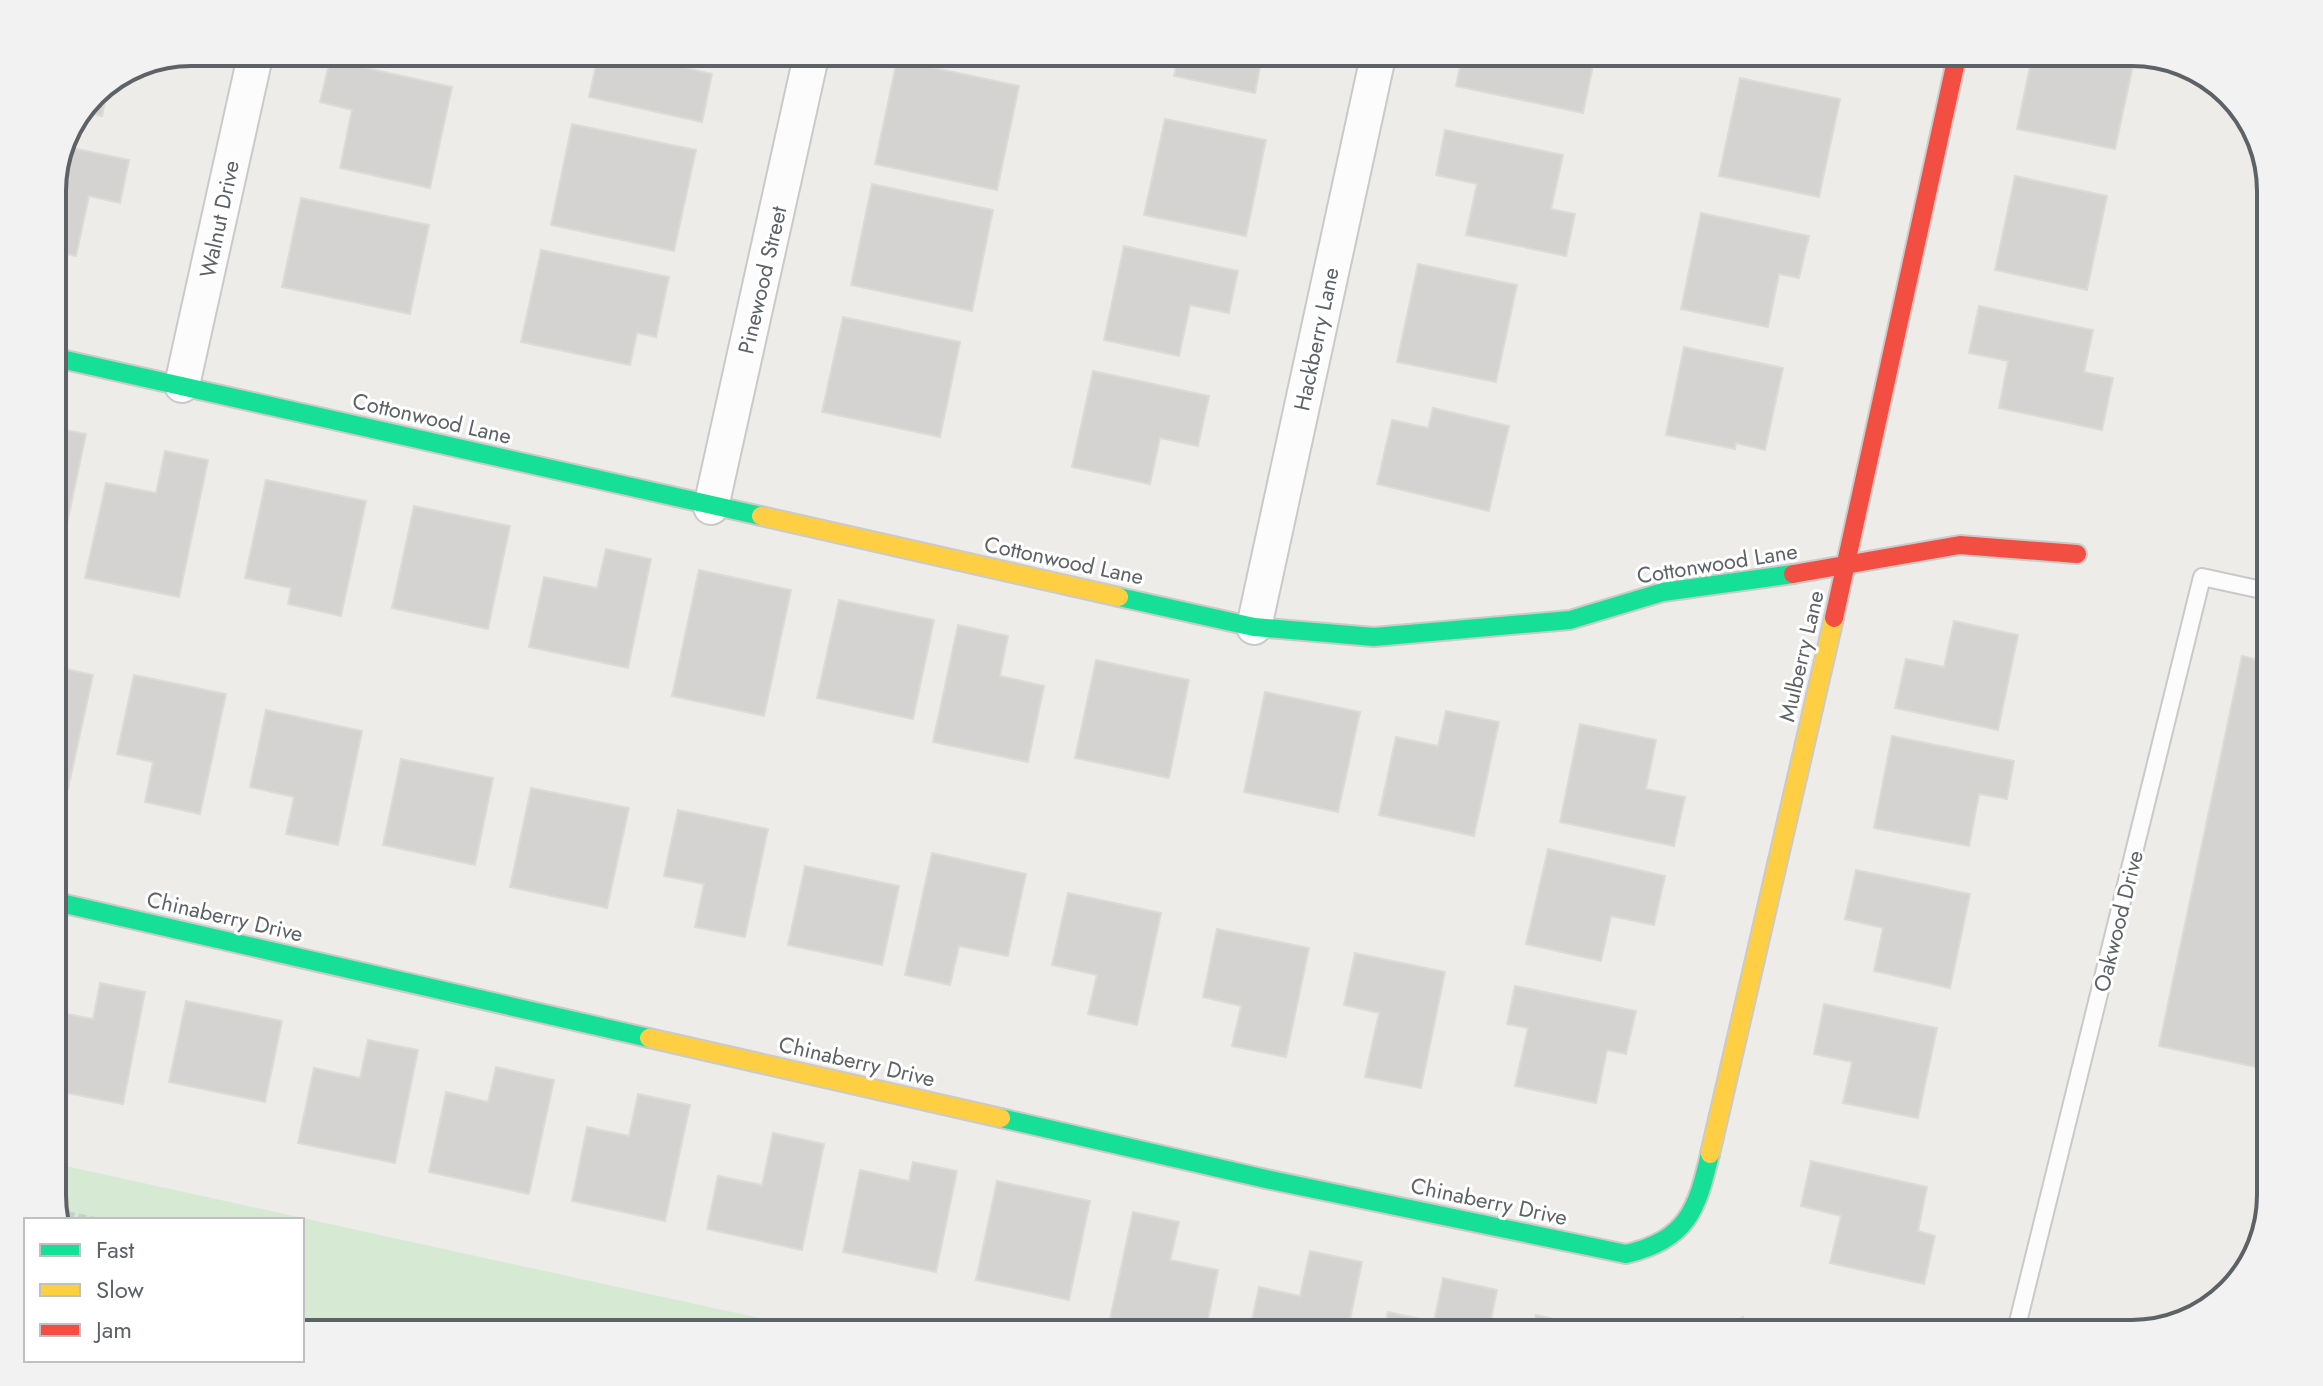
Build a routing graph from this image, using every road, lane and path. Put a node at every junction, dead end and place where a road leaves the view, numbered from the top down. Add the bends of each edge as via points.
1 (253, 66) edge
2 (809, 66) edge
3 (1376, 66) edge
4 (1955, 66) edge
5 (66, 360) edge
6 (182, 385) junction
7 (711, 507) junction
8 (2077, 554) dead end
9 (1846, 567) junction
10 (2257, 589) edge
11 (1254, 627) junction
12 (66, 904) edge
13 (68, 1214) edge
14 (88, 1218) edge
15 (1652, 1249) joint
16 (2018, 1320) edge

1 - 6 street, Walnut Drive
2 - 7 street, Pinewood Street
3 - 11 street, Hackberry Lane
4 - 9 street, Mulberry Lane
5 - 6 street, Cottonwood Lane
6 - 7 street, Cottonwood Lane
7 - 11 street, Cottonwood Lane
8 - 9 street, Cottonwood Lane via 1960,545
9 - 11 street, Cottonwood Lane via 1663,592 1570,620 1374,637
9 - 15 street, Mulberry Lane via 1701,1192 1682,1231
10 - 16 lane, Oakwood Drive via 2202,577
12 - 15 street, Chinaberry Drive via 1266,1179 1626,1254
13 - 14 path

